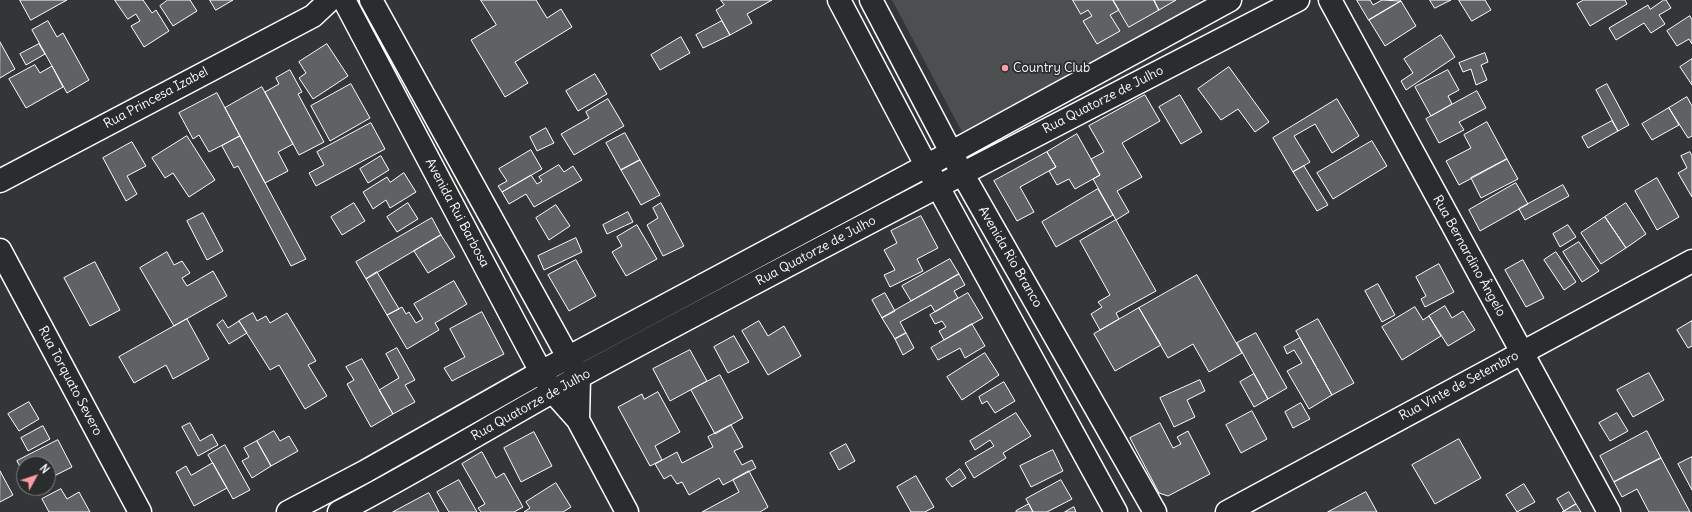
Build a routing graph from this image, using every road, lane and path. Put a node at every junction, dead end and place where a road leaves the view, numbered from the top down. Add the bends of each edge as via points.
1 (330, 0) edge
2 (371, 0) edge
3 (839, 0) edge
4 (871, 0) edge
5 (1230, 0) edge
6 (1298, 0) edge
7 (1330, 0) edge
8 (347, 5) edge
9 (313, 16) junction
10 (1170, 33) junction
11 (901, 57) junction
12 (1181, 60) junction
13 (877, 72) junction
14 (1078, 83) junction
15 (1091, 106) junction
16 (952, 152) junction
17 (926, 165) junction
18 (962, 173) junction
19 (0, 180) edge
20 (938, 186) junction
21 (0, 250) edge
22 (1692, 261) edge
23 (1522, 353) junction
24 (568, 358) junction
25 (541, 372) junction
26 (579, 377) junction
27 (553, 392) junction
28 (578, 420) junction
29 (366, 471) junction
30 (377, 492) junction
31 (140, 512) edge
32 (288, 512) edge
33 (339, 512) edge
34 (627, 512) edge
35 (1116, 512) edge
36 (1155, 512) edge
37 (1227, 512) edge
38 (1609, 512) edge

1 - 9 street, Rua Princesa Izabel
2 - 8 street, Rua Princesa Izabel
2 - 24 street, Avenida Rui Barbosa
3 - 13 street
4 - 11 street, Avenida Rio Branco
5 - 10 street, Rua Quatorze de Julho
6 - 12 street, Rua Quatorze de Julho
7 - 23 street, Rua Bernardino Ângelo
8 - 9 street, Rua Princesa Izabel
8 - 25 street, Avenida Rui Barbosa
9 - 19 street, Rua Princesa Izabel
10 - 12 street
10 - 14 street, Rua Quatorze de Julho
11 - 13 street
11 - 16 street, Avenida Rio Branco
12 - 15 street, Rua Quatorze de Julho
13 - 17 street
14 - 15 street
14 - 16 street, Rua Quatorze de Julho
15 - 18 street, Rua Quatorze de Julho
16 - 17 street, Rua Quatorze de Julho
16 - 18 street, Avenida Rio Branco
17 - 20 street
17 - 24 street, Rua Quatorze de Julho
18 - 20 street, Rua Quatorze de Julho
18 - 36 street, Avenida Rio Branco
20 - 26 street, Rua Quatorze de Julho
20 - 35 street
21 - 31 street, Rua Torquato Severo
22 - 23 street, Rua Vinte de Setembro
23 - 37 street, Rua Vinte de Setembro
23 - 38 street, Rua Bernardino Ângelo
24 - 25 street, Rua Quatorze de Julho
24 - 26 street, Avenida Rui Barbosa
25 - 27 street, Avenida Rui Barbosa
25 - 29 street, Rua Quatorze de Julho
26 - 27 street, Rua Quatorze de Julho
26 - 28 street, Avenida Rui Barbosa
27 - 28 street, Avenida Rui Barbosa
27 - 30 street, Rua Quatorze de Julho
28 - 34 street, Avenida Rui Barbosa
29 - 30 street
29 - 32 street, Rua Quatorze de Julho
30 - 33 street, Rua Quatorze de Julho

